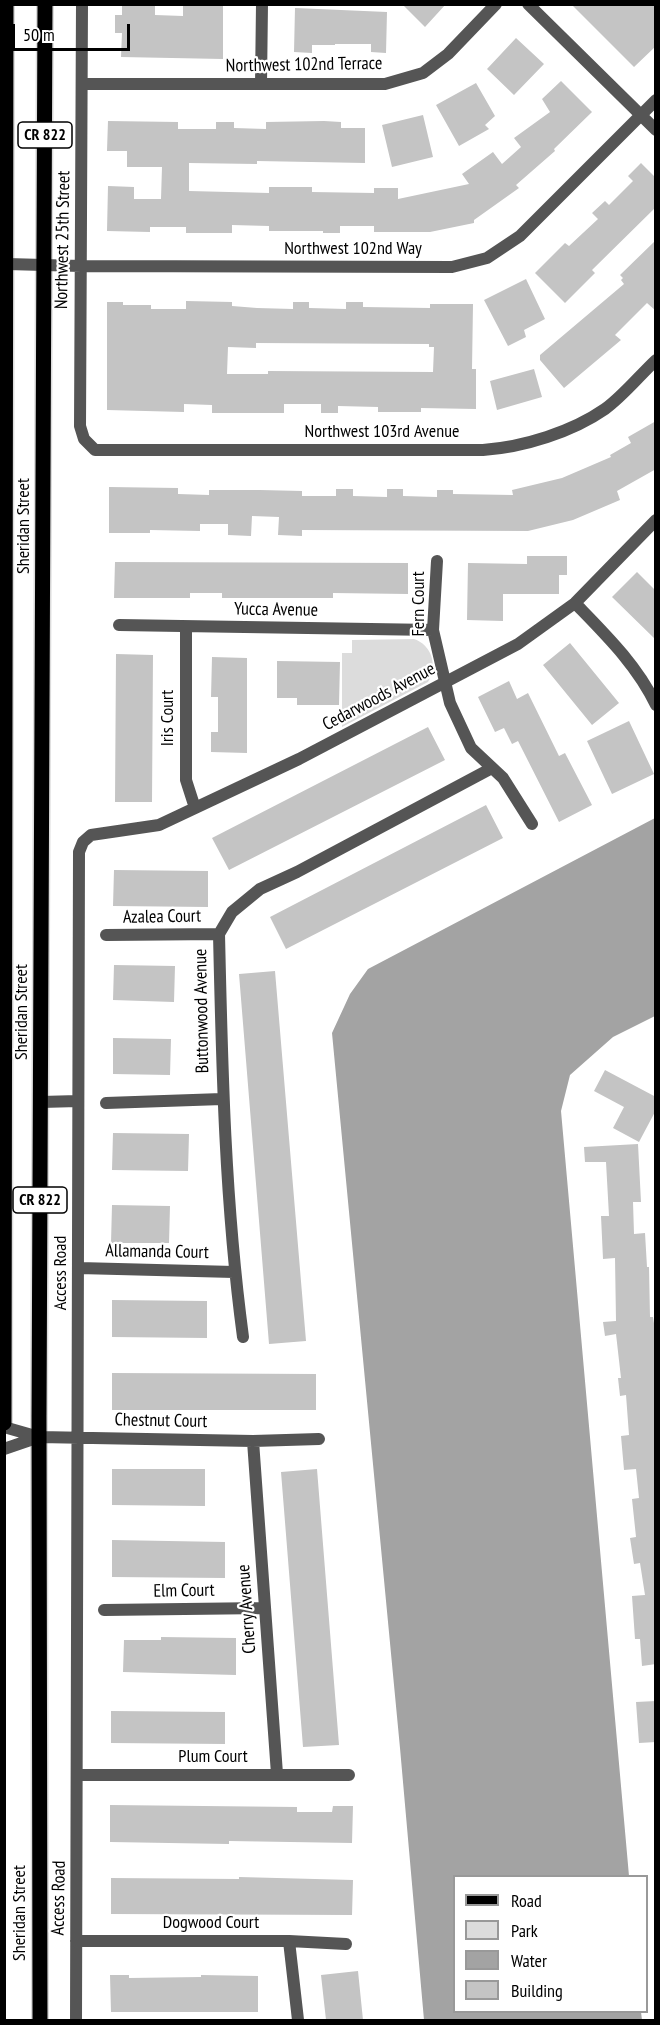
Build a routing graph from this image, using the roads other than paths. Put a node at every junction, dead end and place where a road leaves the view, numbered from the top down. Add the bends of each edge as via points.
1 (6, 4) edge
2 (45, 4) edge
3 (82, 4) edge
4 (262, 4) edge
5 (496, 4) edge
6 (528, 4) edge
7 (83, 84) junction
8 (261, 84) junction
9 (656, 100) edge
10 (641, 114) junction
11 (656, 130) edge
12 (7, 264) junction
13 (45, 265) junction
14 (81, 266) junction
15 (656, 360) edge
16 (84, 439) joint
17 (656, 520) edge
18 (437, 561) dead end
19 (575, 603) junction
20 (119, 625) dead end
21 (186, 627) junction
22 (433, 630) junction
23 (444, 683) junction
24 (651, 685) edge
25 (656, 705) edge
26 (492, 768) junction
27 (195, 808) junction
28 (532, 824) dead end
29 (83, 842) joint
30 (219, 934) junction
31 (106, 935) dead end
32 (222, 1099) junction
33 (78, 1101) junction
34 (41, 1102) junction
35 (106, 1103) dead end
36 (79, 1268) junction
37 (234, 1272) junction
38 (243, 1337) dead end
39 (5, 1352) edge
40 (4, 1425) edge
41 (39, 1437) junction
42 (77, 1437) junction
43 (319, 1439) dead end
44 (253, 1441) junction
45 (4, 1449) edge
46 (265, 1608) junction
47 (104, 1610) dead end
48 (277, 1774) junction
49 (78, 1775) junction
50 (349, 1775) dead end
51 (76, 1941) junction
52 (289, 1941) junction
53 (346, 1944) dead end
54 (40, 2020) edge
55 (76, 2020) edge
56 (298, 2020) edge

1 - 12 main road, Sheridan Street / CR 822
2 - 13 main road, Sheridan Street / CR 822
3 - 7 street, Northwest 25th Street
4 - 8 street
5 - 8 street, Northwest 102nd Terrace via 448,54 423,73 386,84
6 - 10 street
7 - 8 street, Northwest 102nd Terrace
7 - 14 street, Northwest 25th Street
9 - 10 street, Northwest 102nd Way
10 - 11 street
10 - 14 street, Northwest 102nd Way via 520,236 487,258 452,267
12 - 13 street, Northwest 102nd Way
12 - 39 main road, Sheridan Street / CR 822
13 - 14 street, Northwest 102nd Way
13 - 34 main road, Sheridan Street / CR 822
14 - 16 street, Northwest 25th Street via 80,426
15 - 16 street, Northwest 103rd Avenue via 605,408 557,434 508,448 95,450
17 - 19 street, Cedarwoods Avenue
18 - 22 street, Fern Court
19 - 23 street, Cedarwoods Avenue via 518,644
19 - 24 street
20 - 21 street, Yucca Avenue
21 - 22 street, Yucca Avenue
21 - 27 street, Iris Court via 186,780
22 - 23 street, Fern Court
23 - 26 street, Fern Court via 471,748
23 - 27 street, Cedarwoods Avenue
24 - 25 street
26 - 28 street, Fern Court via 503,778
26 - 30 street, Buttonwood Avenue via 260,889 232,912
27 - 29 street, Cedarwoods Avenue via 159,825 91,835
29 - 33 street, Access Road via 79,852
30 - 31 street, Azalea Court
30 - 32 street, Buttonwood Avenue
32 - 35 street
32 - 37 street, Buttonwood Avenue
33 - 34 street
33 - 36 street, Access Road
34 - 41 main road, Sheridan Street / CR 822
36 - 37 street, Allamanda Court
36 - 42 street, Access Road
37 - 38 street, Buttonwood Avenue
39 - 40 main road, Sheridan Street / CR 822
40 - 41 street, Chestnut Court
41 - 42 street, Chestnut Court
41 - 45 street
41 - 54 main road, Sheridan Street / CR 822
42 - 44 street, Chestnut Court
42 - 49 street, Access Road
43 - 44 street, Chestnut Court
44 - 46 street, Cherry Avenue
46 - 47 street, Elm Court
46 - 48 street, Cherry Avenue
48 - 49 street, Plum Court
48 - 50 street, Plum Court
49 - 51 street, Access Road
51 - 52 street, Dogwood Court
51 - 55 street, Access Road
52 - 53 street, Dogwood Court
52 - 56 street

